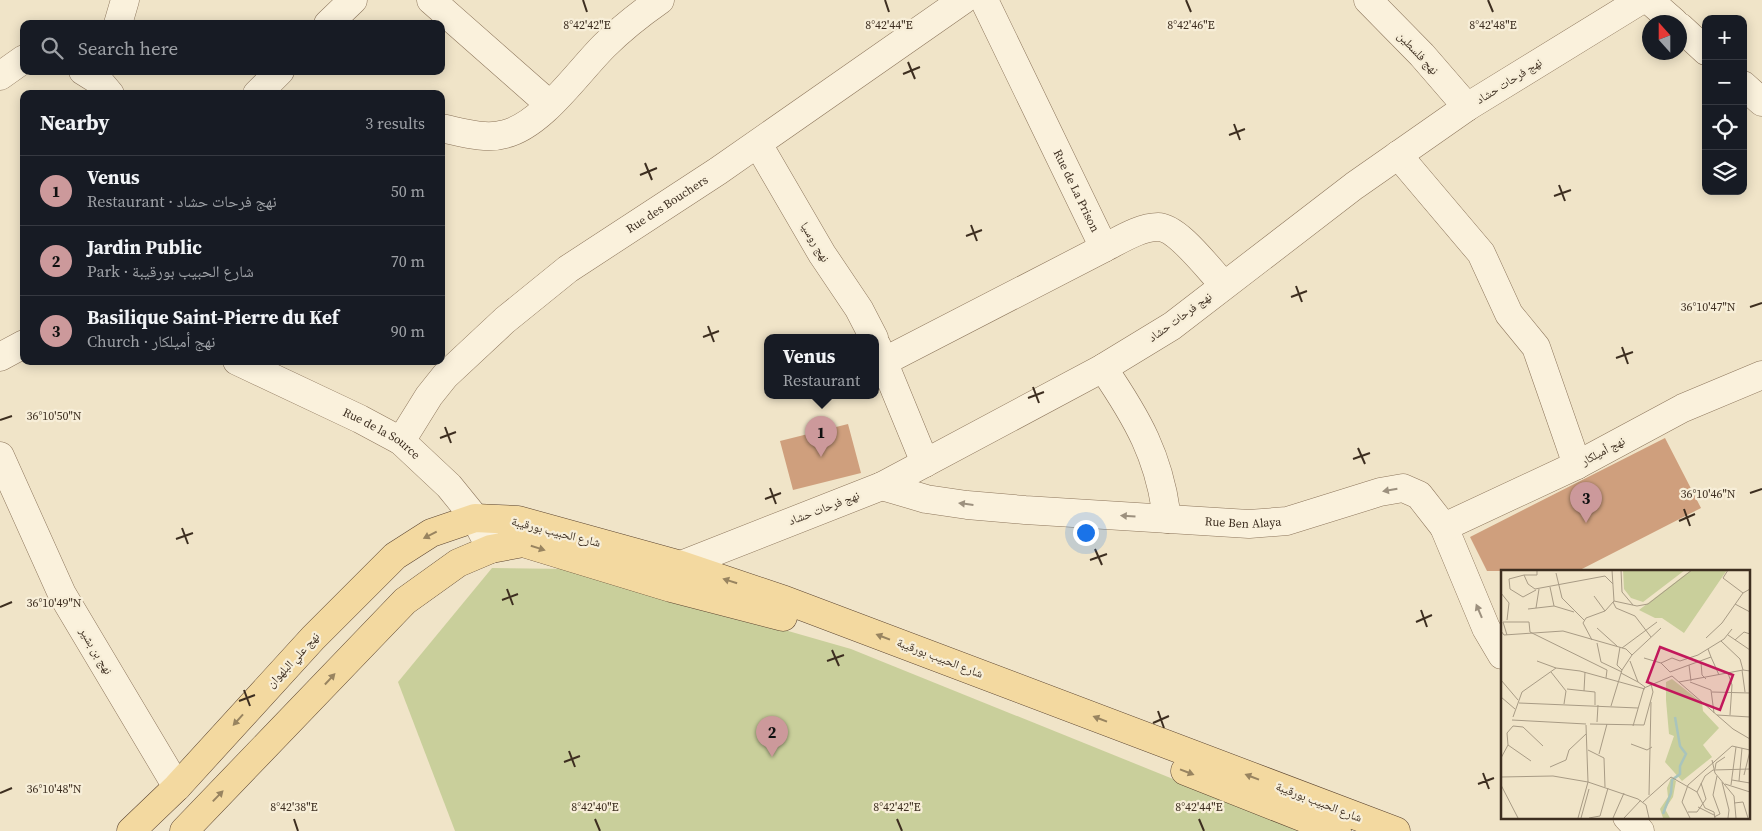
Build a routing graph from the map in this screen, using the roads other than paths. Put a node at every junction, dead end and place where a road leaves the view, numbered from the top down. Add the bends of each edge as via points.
1 (126, 0) edge
2 (353, 0) edge
3 (431, 0) edge
4 (660, 0) edge
5 (963, 0) edge
6 (984, 0) edge
7 (1368, 0) edge
8 (1641, 0) edge
9 (1649, 0) edge
10 (1666, 15) edge
11 (119, 20) edge
12 (332, 20) edge
13 (1687, 34) edge
14 (1702, 47) edge
15 (20, 62) edge
16 (276, 75) edge
17 (0, 76) edge
18 (1747, 89) edge
19 (261, 90) edge
20 (1762, 102) edge
21 (550, 104) junction
22 (1467, 107) junction
23 (445, 129) edge
24 (758, 144) junction
25 (1398, 155) junction
26 (1104, 248) junction
27 (1224, 285) junction
28 (871, 334) edge
29 (20, 346) edge
30 (879, 346) edge
31 (879, 352) edge
32 (0, 357) edge
33 (245, 365) edge
34 (1103, 368) junction
35 (1762, 375) edge
36 (401, 441) junction
37 (0, 456) edge
38 (925, 462) junction
39 (1577, 465) junction
40 (882, 486) junction
41 (476, 518) junction
42 (1167, 519) junction
43 (1444, 527) junction
44 (491, 549) junction
45 (676, 576) junction
46 (1501, 652) edge
47 (177, 787) junction
48 (1628, 818) edge
49 (131, 831) edge
50 (184, 831) edge
51 (1337, 831) edge
52 (1396, 831) edge
53 (1640, 831) edge

1 - 11 street
2 - 12 street
3 - 21 street
4 - 21 street via 604,46
5 - 24 street, Rue des Bouchers
6 - 26 street, Rue de La Prison
7 - 22 street, نهج فلسطين
8 - 22 street, نهج فرحات حشاد
9 - 10 street
13 - 14 street
15 - 17 street
16 - 19 street
18 - 20 street
21 - 23 street via 524,126 505,134 488,136
22 - 25 street, نهج فرحات حشاد
24 - 28 street, نهج روسيا via 822,254 860,309
24 - 36 street, Rue des Bouchers via 601,246 536,294 444,376
25 - 27 street, نهج فرحات حشاد
25 - 39 street via 1481,253 1509,314 1536,347
26 - 27 street, Rue de La Prison via 1143,229 1159,226 1174,231
26 - 30 street
27 - 34 street, نهج فرحات حشاد via 1172,326
29 - 32 street
31 - 38 street, نهج روسيا
33 - 36 street, Rue de la Source
34 - 38 street, نهج فرحات حشاد
34 - 42 street via 1136,416 1164,491
35 - 39 street, نهج أميلكار via 1683,408
36 - 41 street, Rue de la Source via 450,486
37 - 47 street, نهج بن بشير via 62,594
38 - 40 street, نهج فرحات حشاد
39 - 43 street, نهج أميلكار
42 -> 40 street, Rue Ben Alaya via 967,505 926,499
40 - 45 street, نهج فرحات حشاد
41 - 44 street, Rue de la Source
41 - 45 main road, شارع الحبيب بورقيبة via 518,520
41 -> 47 main road, نهج علي البلهوان via 432,533 395,556 313,638
43 -> 42 street, Rue Ben Alaya via 1419,495 1403,488 1287,521 1248,524
46 -> 43 street, Rue Ben Alaya via 1486,628
44 -> 45 main road, شارع الحبيب بورقيبة via 523,543
50 -> 44 main road via 405,601 458,563
45 -> 51 main road, شارع الحبيب بورقيبة
52 -> 45 main road, شارع الحبيب بورقيبة via 785,600
47 - 49 main road, نهج علي البلهوان
48 - 53 street

